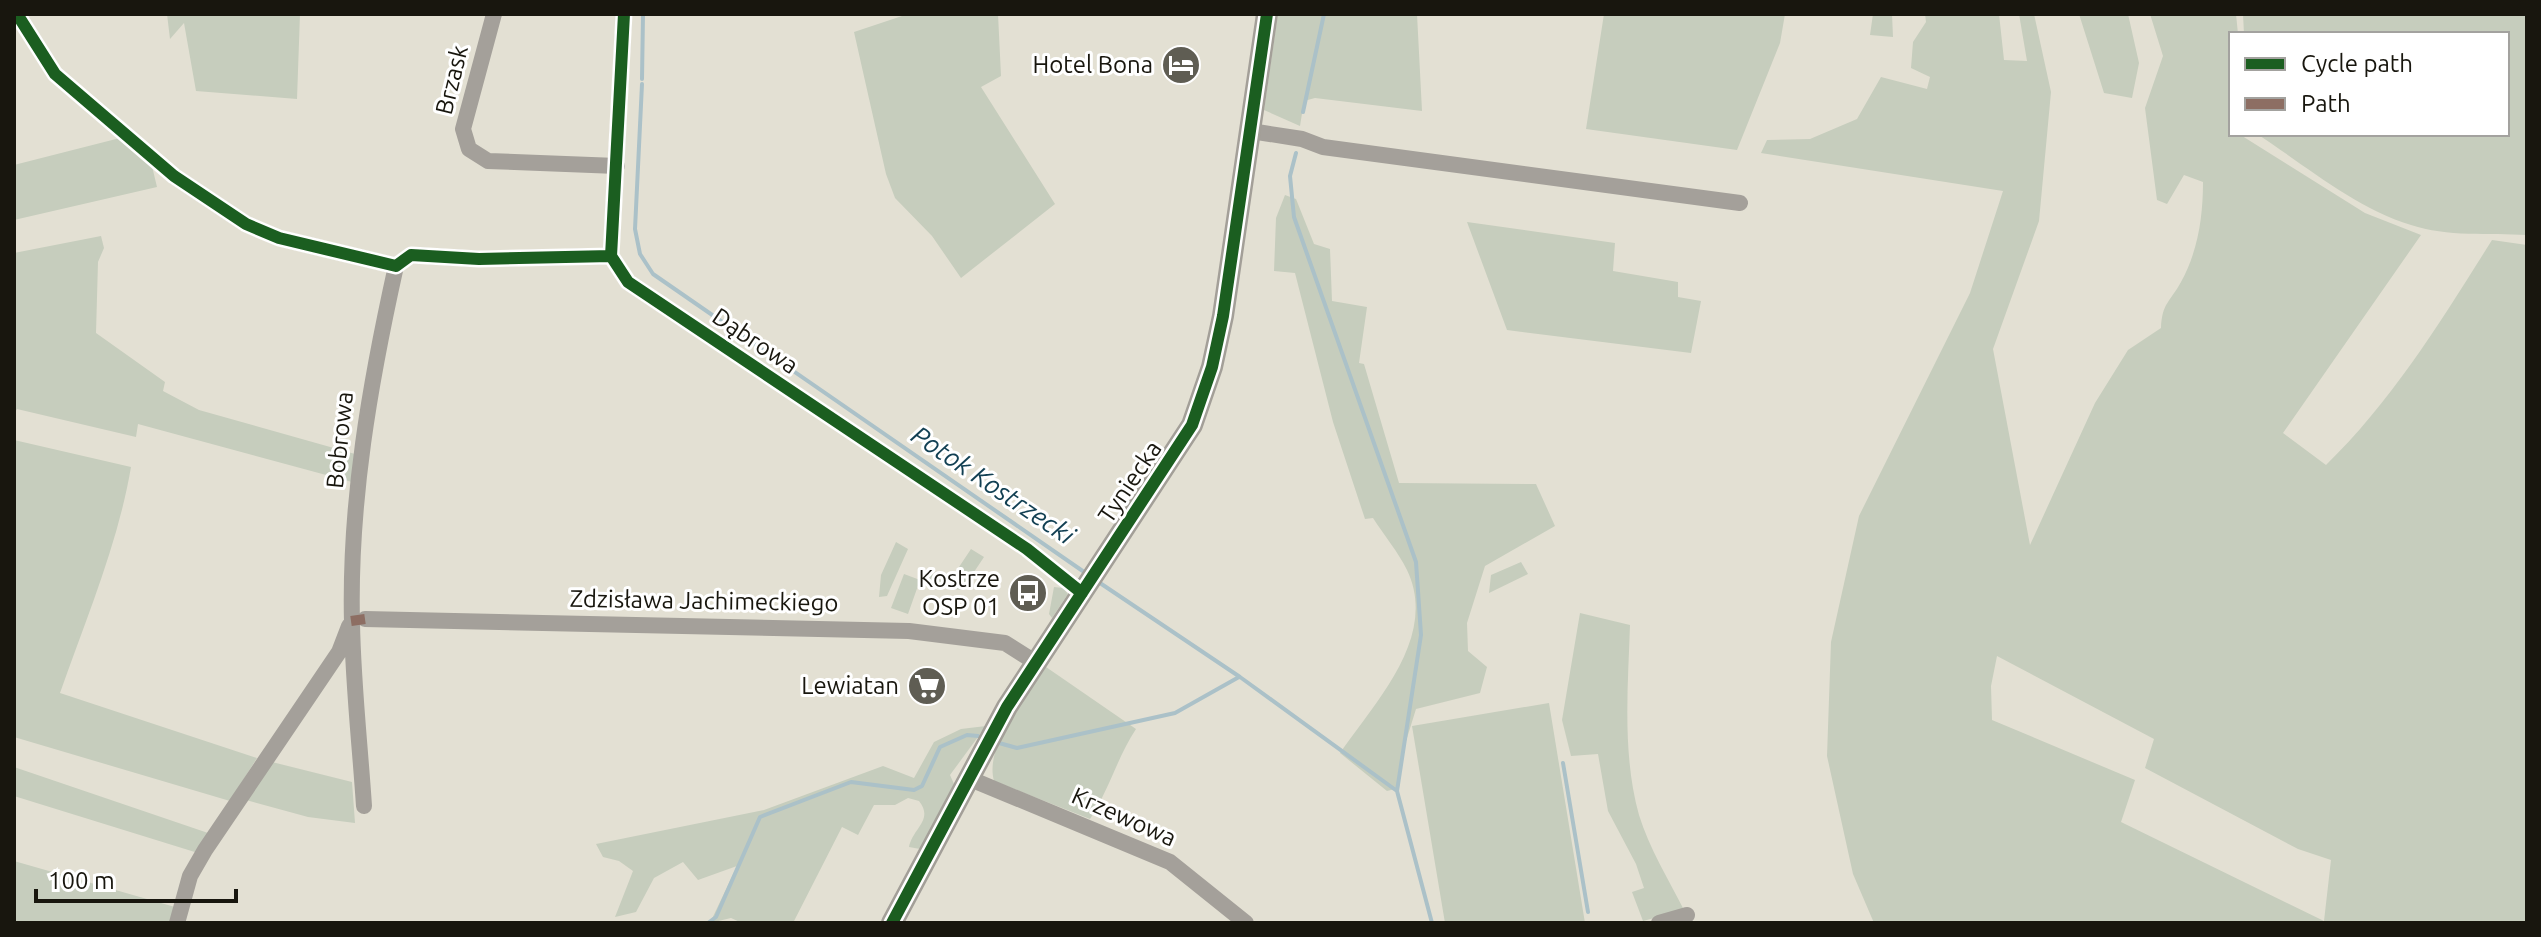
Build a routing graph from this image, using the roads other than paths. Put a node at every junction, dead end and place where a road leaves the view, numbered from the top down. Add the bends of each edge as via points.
1 (17, 14) edge
2 (494, 14) edge
3 (624, 14) edge
4 (1267, 14) edge
5 (1251, 131) junction
6 (617, 166) junction
7 (1740, 203) dead end
8 (611, 256) junction
9 (396, 266) junction
10 (1090, 581) junction
11 (358, 620) junction
12 (1035, 662) junction
13 (968, 778) junction
14 (364, 806) dead end
15 (1687, 915) dead end
16 (177, 923) edge
17 (892, 923) edge
18 (1246, 923) edge
19 (1659, 923) edge

1 - 9 street via 55,74 174,176 246,224 279,238
2 - 6 street, Brzask via 463,129 469,149 488,161
3 - 6 street
4 - 5 street, Tyniecka
5 - 7 street via 1323,147
5 - 10 street, Tyniecka via 1223,316 1202,399 1178,450
6 - 8 street
8 - 9 street via 411,255
8 - 10 street, Dąbrowa via 628,282 1027,549
9 - 11 street, Bobrowa via 362,440
10 - 12 street, Tyniecka
11 - 12 street, Zdzisława Jachimeckiego via 894,630 1005,643
11 - 14 street, Bobrowa
11 - 16 street, Bobrowa via 199,861
12 - 13 street, Tyniecka
13 - 17 street, Tyniecka
13 - 18 street, Krzewowa via 1170,862
15 - 19 street

